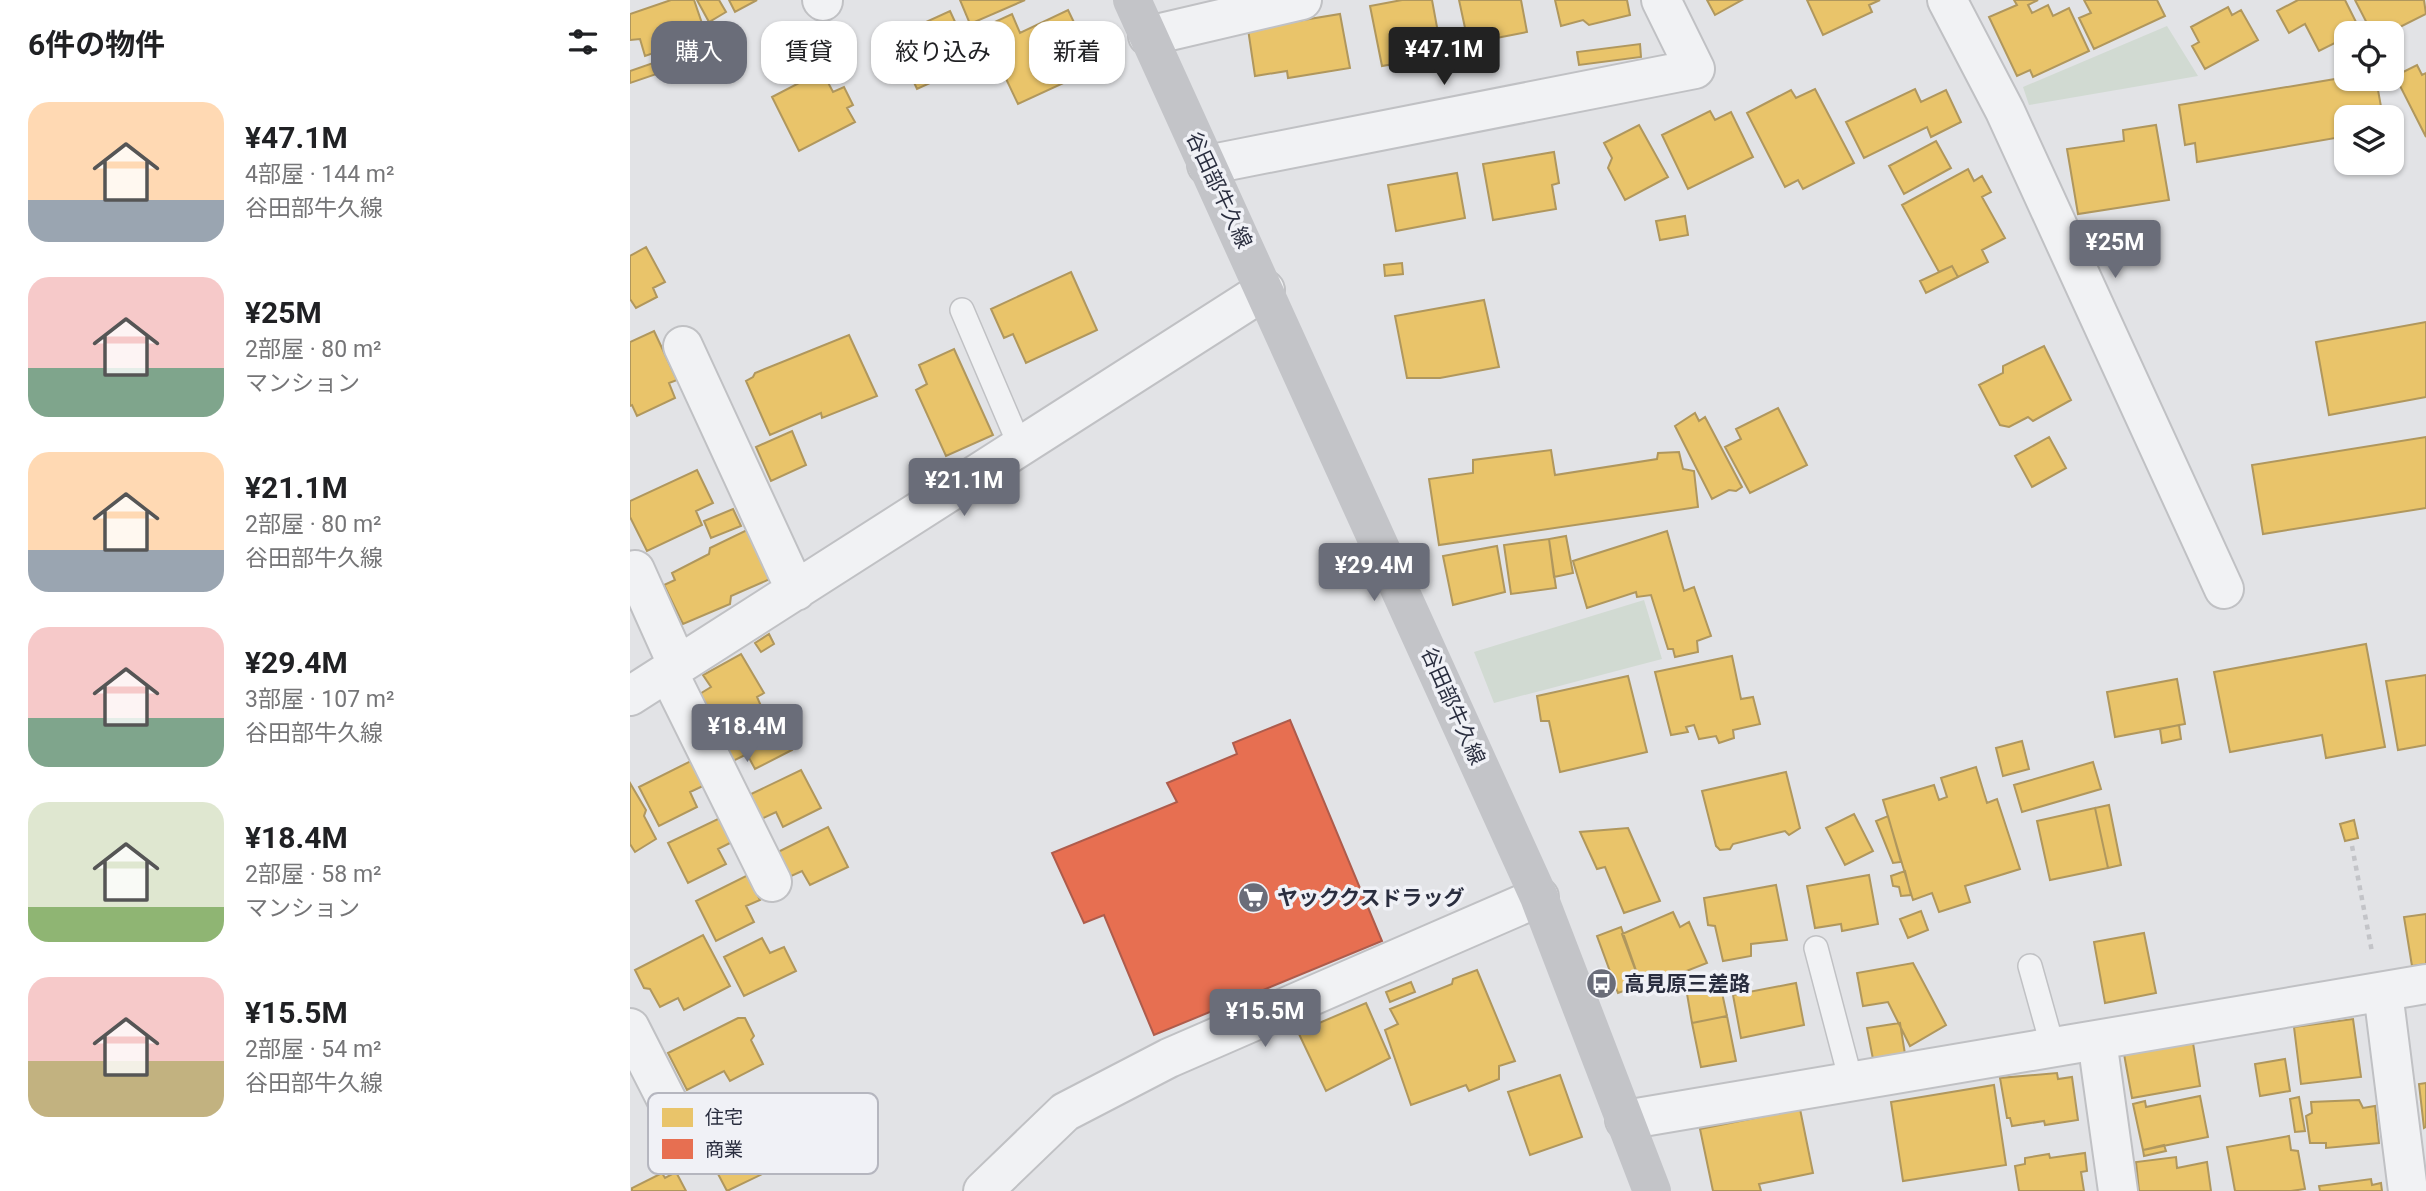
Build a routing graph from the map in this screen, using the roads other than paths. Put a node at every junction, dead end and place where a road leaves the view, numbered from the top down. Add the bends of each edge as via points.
1 (1132, 0) edge
2 (1302, 0) edge
3 (1661, 0) edge
4 (1947, 0) edge
5 (1148, 36) junction
6 (1207, 165) junction
7 (1265, 290) junction
8 (962, 310) dead end
9 (683, 346) dead end
10 (1020, 446) junction
11 (635, 570) dead end
12 (2224, 589) dead end
13 (796, 591) junction
14 (673, 669) junction
15 (630, 696) edge
16 (772, 882) dead end
17 (1539, 897) junction
18 (1816, 948) dead end
19 (2030, 966) dead end
20 (2426, 984) edge
21 (2381, 992) junction
22 (630, 1028) edge
23 (2096, 1040) junction
24 (2053, 1048) junction
25 (1851, 1081) junction
26 (663, 1093) edge
27 (1625, 1120) junction
28 (983, 1191) edge
29 (1652, 1191) edge
30 (2118, 1191) edge
31 (2408, 1191) edge

1 - 5 main road, 谷田部牛久線
2 - 5 street
3 - 6 street via 1695,69
4 - 12 street via 2005,111
5 - 6 main road, 谷田部牛久線
6 - 7 main road, 谷田部牛久線
7 - 10 street
7 - 17 main road, 谷田部牛久線
8 - 10 lane
9 - 13 street
10 - 13 street
11 - 14 street
13 - 14 street
14 - 15 street
14 - 16 street
17 - 27 main road, 谷田部牛久線
17 - 28 street via 1169,1058 1076,1106
18 - 25 lane
19 - 24 lane
20 - 21 street
21 - 23 street
21 - 31 street
22 - 26 street
23 - 24 street
23 - 30 street
24 - 25 street
25 - 27 street
27 - 29 main road, 谷田部牛久線

